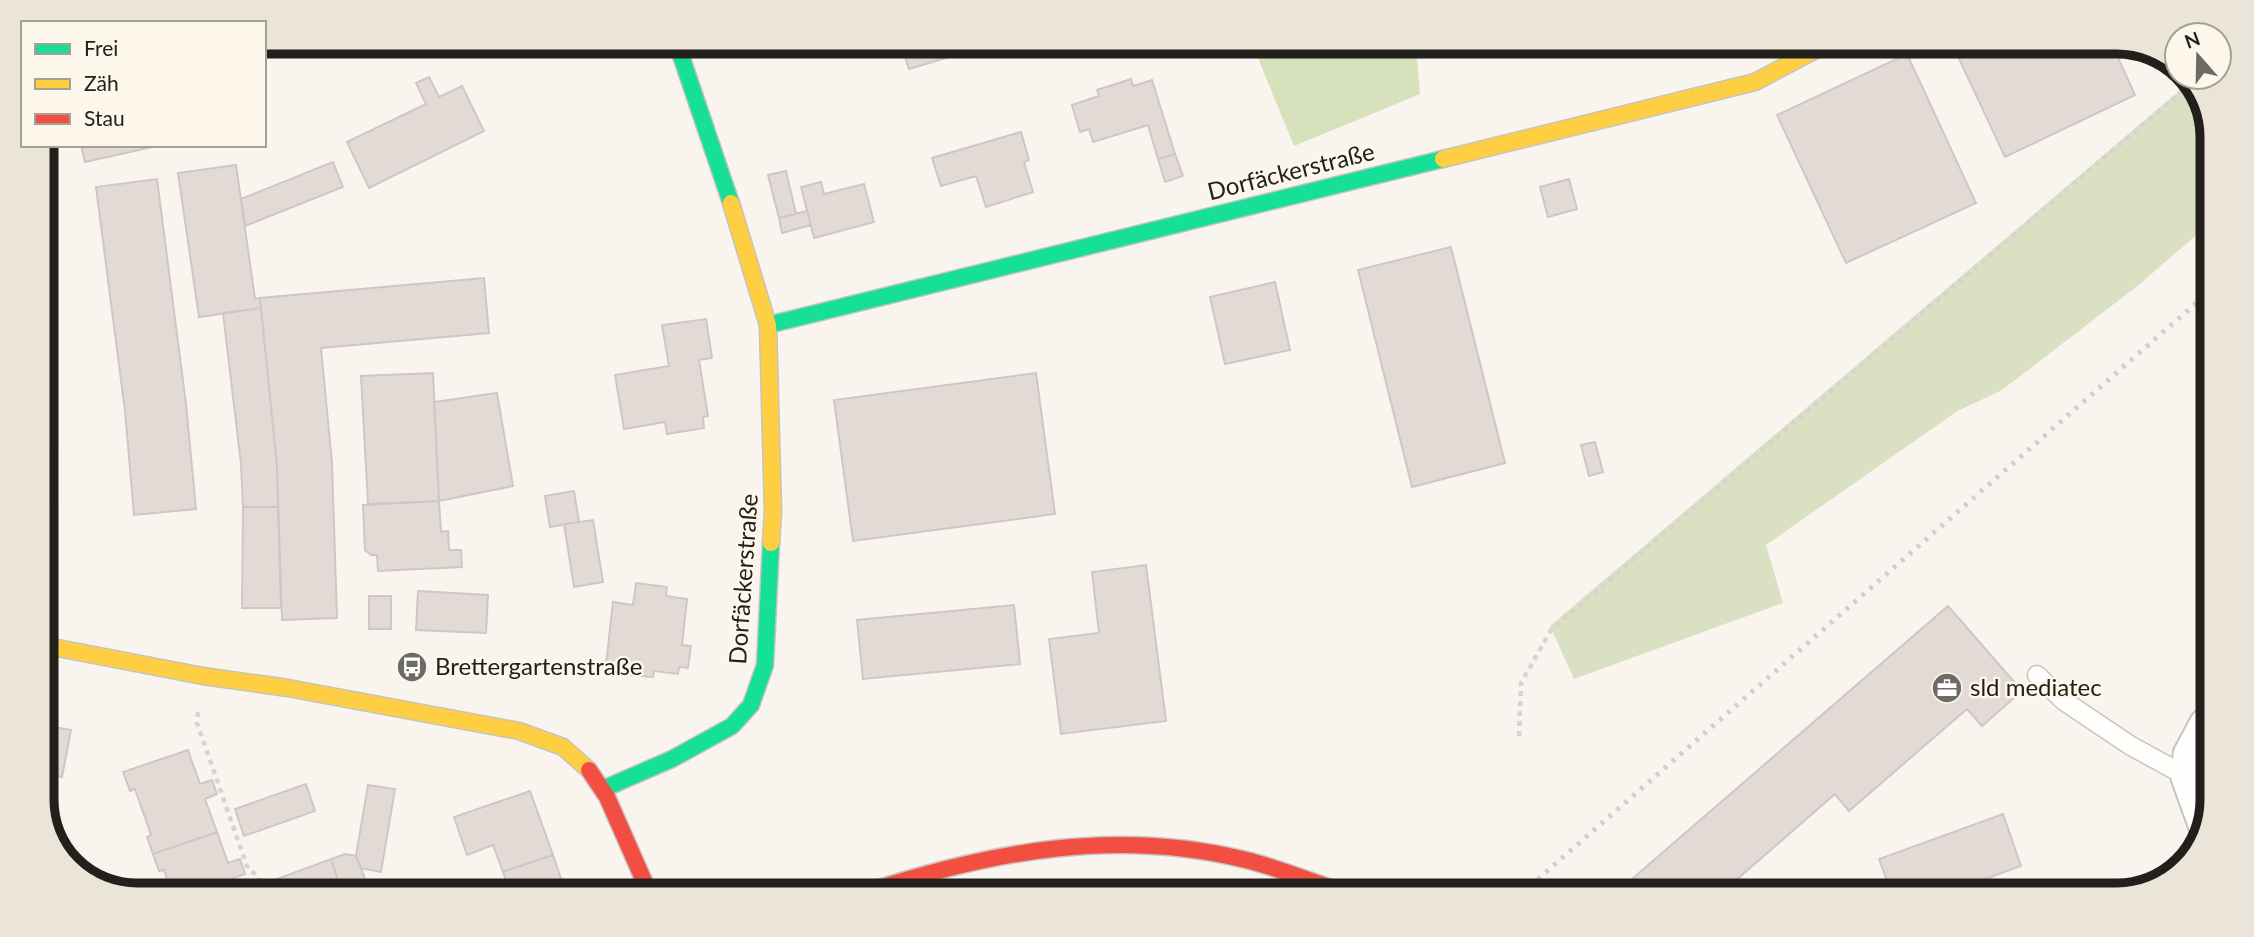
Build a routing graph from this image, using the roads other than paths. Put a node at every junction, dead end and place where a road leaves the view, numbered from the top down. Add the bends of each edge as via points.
1 (680, 54) edge
2 (1808, 54) edge
3 (768, 325) junction
4 (54, 647) edge
5 (2037, 675) dead end
6 (2200, 736) edge
7 (2188, 777) junction
8 (603, 789) junction
9 (2199, 808) edge
10 (645, 883) edge
11 (897, 883) edge
12 (1314, 883) edge

1 - 3 street, Dorfäckerstraße
2 - 3 street, Dorfäckerstraße via 1755,82
3 - 8 street, Dorfäckerstraße via 773,512 765,665 751,705 732,726 704,742
4 - 8 street via 519,731 569,750
5 - 7 lane via 2064,701
6 - 7 street via 2190,755
7 - 9 street
8 - 10 street
11 - 12 street via 972,861 1081,843 1182,849 1247,861

